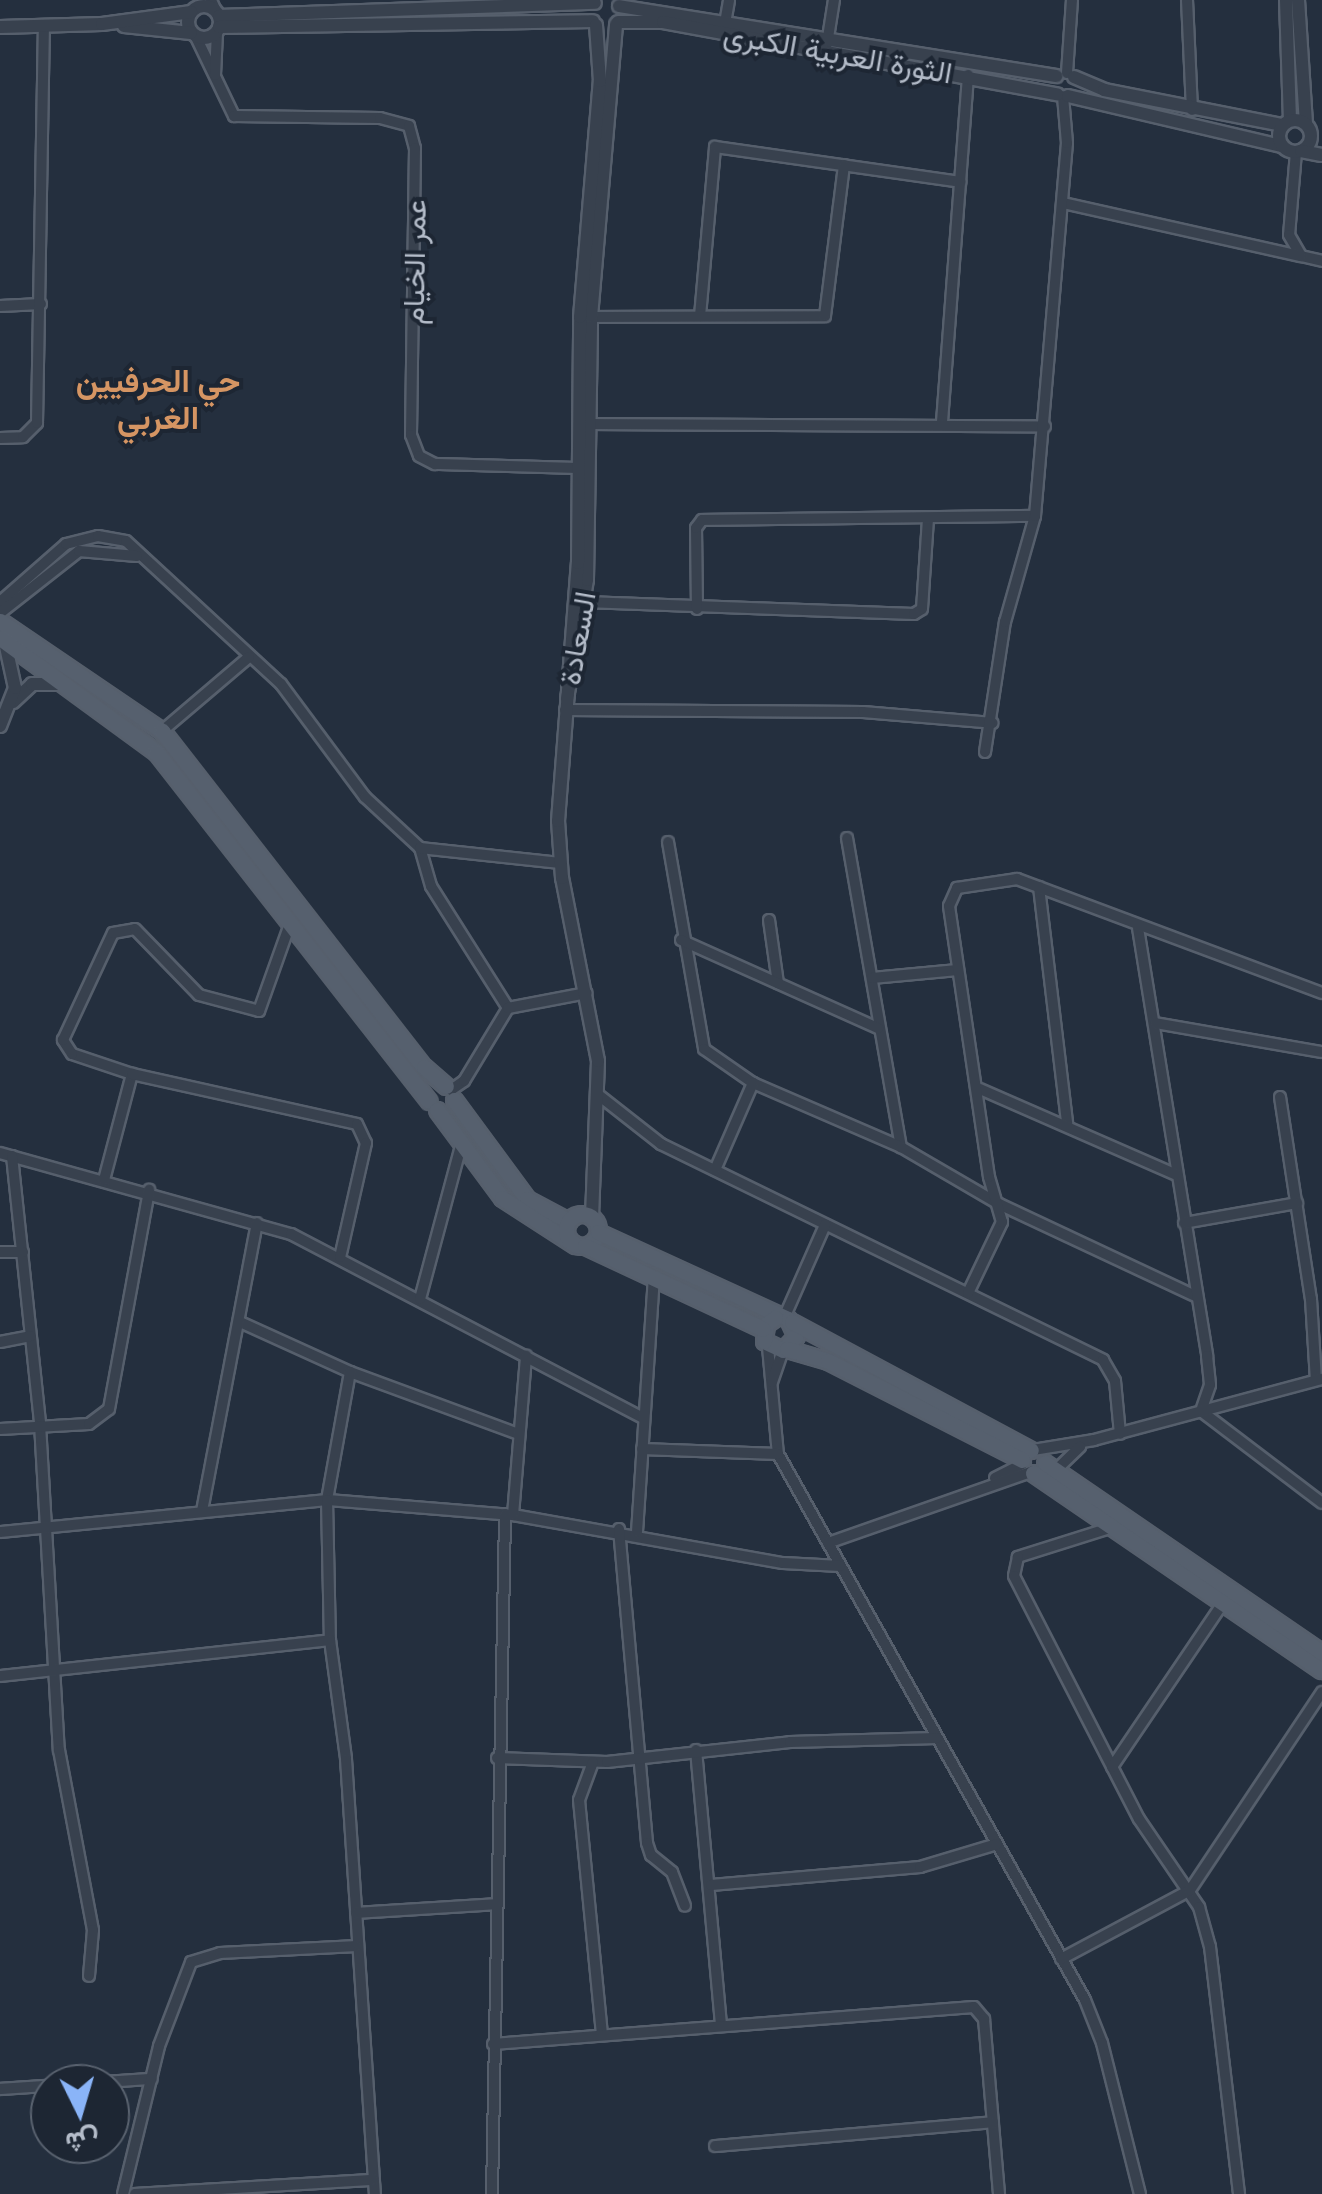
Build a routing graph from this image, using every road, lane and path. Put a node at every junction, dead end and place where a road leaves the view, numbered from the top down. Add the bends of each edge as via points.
1 (729, 0) edge
2 (834, 0) edge
3 (1072, 0) edge
4 (1187, 0) edge
5 (1286, 0) edge
6 (1298, 0) edge
7 (598, 1) edge
8 (616, 2) edge
9 (193, 8) edge
10 (342, 12) edge
11 (216, 17) edge
12 (595, 23) junction
13 (617, 23) junction
14 (102, 24) junction
15 (44, 26) junction
16 (0, 27) edge
17 (725, 28) junction
18 (194, 35) junction
19 (827, 45) junction
20 (968, 75) junction
21 (1066, 75) junction
22 (215, 76) junction
23 (1063, 95) junction
24 (1192, 110) junction
25 (1287, 123) junction
26 (1313, 130) edge
27 (1282, 146) junction
28 (1298, 152) junction
29 (1322, 155) edge
30 (844, 165) junction
31 (961, 182) junction
32 (1063, 203) junction
33 (1301, 256) junction
34 (1322, 261) edge
35 (41, 304) junction
36 (0, 306) edge
37 (586, 316) junction
38 (700, 316) junction
39 (942, 422) junction
40 (590, 424) junction
41 (1045, 426) junction
42 (0, 438) edge
43 (581, 468) junction
44 (1035, 516) junction
45 (928, 518) junction
46 (138, 556) junction
47 (0, 602) edge
48 (585, 602) junction
49 (697, 610) junction
50 (0, 617) edge
51 (3, 640) edge
52 (248, 656) junction
53 (72, 688) junction
54 (12, 704) junction
55 (566, 704) junction
56 (993, 723) junction
57 (0, 726) edge
58 (162, 731) junction
59 (985, 752) dead end
60 (847, 838) dead end
61 (668, 842) dead end
62 (420, 848) junction
63 (560, 863) junction
64 (1039, 887) junction
65 (768, 920) dead end
66 (290, 924) junction
67 (1138, 928) junction
68 (681, 940) junction
69 (958, 970) junction
70 (872, 978) junction
71 (778, 983) junction
72 (587, 993) junction
73 (1322, 994) edge
74 (508, 1008) junction
75 (1155, 1023) junction
76 (878, 1028) junction
77 (1322, 1052) edge
78 (132, 1074) junction
79 (753, 1084) junction
80 (980, 1090) junction
81 (450, 1092) junction
82 (596, 1093) junction
83 (1280, 1097) dead end
84 (433, 1106) junction
85 (1067, 1123) junction
86 (461, 1146) junction
87 (901, 1146) junction
88 (0, 1153) edge
89 (12, 1156) junction
90 (716, 1170) junction
91 (1177, 1176) junction
92 (104, 1180) junction
93 (149, 1190) junction
94 (1296, 1203) junction
95 (999, 1204) junction
96 (585, 1221) junction
97 (257, 1223) junction
98 (1184, 1223) junction
99 (825, 1225) junction
100 (580, 1246) junction
101 (0, 1252) edge
102 (23, 1252) junction
103 (340, 1257) junction
104 (654, 1278) junction
105 (968, 1293) junction
106 (1195, 1296) junction
107 (1317, 1298) edge
108 (420, 1299) junction
109 (240, 1322) junction
110 (779, 1322) junction
111 (30, 1336) junction
112 (0, 1342) edge
113 (780, 1349) junction
114 (526, 1356) junction
115 (350, 1372) junction
116 (1319, 1379) edge
117 (1202, 1412) junction
118 (643, 1418) junction
119 (40, 1424) junction
120 (0, 1429) edge
121 (516, 1433) junction
122 (1120, 1434) junction
123 (1094, 1440) junction
124 (642, 1449) junction
125 (778, 1454) junction
126 (1034, 1463) junction
127 (327, 1500) junction
128 (1322, 1503) edge
129 (202, 1511) junction
130 (509, 1514) junction
131 (46, 1525) junction
132 (1114, 1527) junction
133 (619, 1529) junction
134 (0, 1532) edge
135 (636, 1532) junction
136 (828, 1544) junction
137 (840, 1566) junction
138 (1223, 1603) junction
139 (330, 1640) junction
140 (1322, 1653) edge
141 (54, 1668) junction
142 (1321, 1668) edge
143 (0, 1676) edge
144 (1322, 1678) edge
145 (1322, 1692) edge
146 (937, 1738) junction
147 (696, 1750) junction
148 (639, 1757) junction
149 (497, 1758) junction
150 (593, 1762) junction
151 (1112, 1767) junction
152 (997, 1844) junction
153 (711, 1886) junction
154 (1190, 1890) junction
155 (498, 1904) junction
156 (685, 1906) dead end
157 (356, 1913) junction
158 (357, 1946) junction
159 (1061, 1959) junction
160 (89, 1976) dead end
161 (721, 2023) junction
162 (602, 2034) junction
163 (493, 2044) junction
164 (152, 2080) junction
165 (0, 2089) edge
166 (993, 2122) junction
167 (714, 2146) dead end
168 (374, 2180) junction
169 (235, 2191) edge
170 (123, 2194) edge
171 (135, 2194) edge
172 (375, 2194) edge
173 (492, 2194) edge
174 (999, 2194) edge
175 (1140, 2194) edge
176 (1239, 2194) edge

1 - 17 street
2 - 19 street
3 - 21 street
4 - 24 street
5 - 25 street
6 - 26 street
7 - 10 street
7 - 12 street, السعادة
8 - 13 street, السعادة
8 - 17 street, الثورة العربية الكبرى
9 - 11 street via 206,6
9 - 14 street
9 - 18 street
10 - 11 street
10 - 12 street
11 - 18 street
11 - 22 street
12 - 13 street, الثورة العربية الكبرى
12 - 37 street, السعادة via 600,81
13 - 17 street, الثورة العربية الكبرى
13 - 37 street, السعادة
14 - 15 street
14 - 18 street
15 - 16 street
15 - 35 street
17 - 19 street, الثورة العربية الكبرى
18 - 22 street, عمر الخيام
19 - 20 street, الثورة العربية الكبرى
19 - 21 street, الثورة العربية الكبرى
20 - 23 street, الثورة العربية الكبرى
20 - 31 street
21 - 23 street
21 - 23 street via 1076,88
21 - 24 street, الثورة العربية الكبرى
22 - 43 street, عمر الخيام via 224,105 241,119 380,118 409,126 415,148 411,435 419,456 435,464
23 - 27 street, الثورة العربية الكبرى
23 - 32 street
24 - 25 street, الثورة العربية الكبرى
25 - 26 street, الثورة العربية الكبرى
25 - 27 street
26 - 28 street
27 - 28 street, الثورة العربية الكبرى
28 - 29 street
28 - 33 street via 1288,225
30 - 31 street
30 - 38 street via 825,316
30 - 38 street via 715,147
31 - 39 street
32 - 33 street
32 - 41 street
33 - 34 street
35 - 36 street
35 - 42 street via 37,423 24,437
37 - 38 street
37 - 40 street, السعادة
37 - 43 street, السعادة
39 - 40 street
39 - 41 street
40 - 48 street, السعادة
41 - 44 street
43 - 55 street, السعادة
44 - 45 street
44 - 56 street via 1005,622
45 - 49 street via 920,612
45 - 49 street via 697,522
46 - 47 street via 119,538 74,541
46 - 50 street via 78,551
46 - 52 street
48 - 49 street
48 - 55 street, السعادة
50 - 58 main road
51 - 53 main road
51 - 54 street via 15,672
52 - 58 street
52 - 62 street via 294,700 365,798
53 - 54 street via 39,682
53 - 66 main road via 156,752
54 - 57 street
55 - 56 street via 863,712
55 - 63 street
56 - 59 street
58 - 81 main road
60 - 70 street
61 - 68 street
62 - 63 street
62 - 74 street via 431,886
63 - 72 street
64 - 67 street
64 - 69 street via 989,879 957,888 949,906
64 - 85 street
65 - 71 street
66 - 78 street via 259,1011 199,996 135,930 113,933 63,1040 72,1054
66 - 84 main road
67 - 73 street
67 - 75 street
68 - 71 street
68 - 79 street via 700,1041
69 - 70 street
69 - 80 street
70 - 76 street
71 - 76 street
72 - 74 street
72 - 82 street
74 - 81 street via 464,1081
75 - 77 street
75 - 91 street
76 - 87 street
78 - 92 street
78 - 103 street via 357,1124 366,1143
79 - 87 street
79 - 90 street
80 - 85 street
80 - 95 street via 989,1176
81 - 84 main road via 435,1088
81 - 96 main road via 527,1199
82 - 90 street via 660,1144
82 - 96 street via 593,1187
83 - 94 street
84 - 86 main road
85 - 91 street
86 - 100 main road via 520,1215
86 - 108 street
87 - 95 street
88 - 89 street
89 - 92 street
89 - 102 street
90 - 99 street
91 - 98 street
92 - 93 street
93 - 97 street
93 - 119 street via 109,1409 89,1424
94 - 98 street
94 - 107 street
95 - 105 street via 1002,1222
95 - 106 street
96 - 100 main road
96 - 100 main road via 567,1237
96 - 110 main road
97 - 103 street
97 - 109 street
98 - 106 street
99 - 105 street
99 - 110 street
100 - 104 main road
101 - 102 street
102 - 111 street
103 - 108 street
104 - 110 main road
104 - 118 street
105 - 122 street via 1103,1360 1116,1381
106 - 117 street via 1210,1385
107 - 116 street
108 - 114 street
109 - 115 street
109 - 129 street
110 - 113 main road
110 - 113 main road via 796,1336
110 - 126 main road
111 - 112 street
111 - 119 street
113 - 125 street via 772,1382
113 - 126 main road via 828,1361
114 - 118 street
114 - 121 street
115 - 121 street
115 - 127 street
116 - 117 street
117 - 122 street
117 - 128 street
118 - 124 street
119 - 120 street
119 - 131 street
121 - 130 street
122 - 123 street
123 - 126 street
123 - 126 street
124 - 125 street
124 - 135 street
125 - 136 street
126 - 132 main road
126 - 136 street
126 - 140 main road
127 - 129 street
127 - 130 street
127 - 139 street
129 - 131 street
130 - 133 street
130 - 149 street
131 - 134 street
131 - 141 street
132 - 138 main road
132 - 151 street via 1027,1552 1014,1569
133 - 135 street
133 - 148 street
135 - 137 street via 784,1563
136 - 137 street
137 - 146 street
138 - 142 main road
138 - 151 street
139 - 141 street
139 - 157 street
141 - 143 street
141 - 160 street via 62,1781 94,1930
142 - 144 main road
145 - 154 street
146 - 147 street
146 - 152 street
147 - 148 street
147 - 153 street
148 - 150 street
148 - 156 street via 651,1855 672,1872
149 - 150 street
149 - 155 street
150 - 162 street via 579,1800
151 - 154 street via 1175,1878
152 - 153 street via 920,1867
152 - 159 street
153 - 161 street
154 - 159 street
154 - 176 street via 1210,1947
155 - 157 street
155 - 163 street
157 - 158 street
158 - 164 street via 220,1953 191,1962
158 - 168 street
159 - 175 street via 1098,2030
161 - 162 street
161 - 166 street via 974,2007 984,2018
162 - 163 street
163 - 173 street
164 - 165 street
164 - 170 street
166 - 167 street
166 - 174 street
168 - 169 street
168 - 172 street
169 - 171 street

